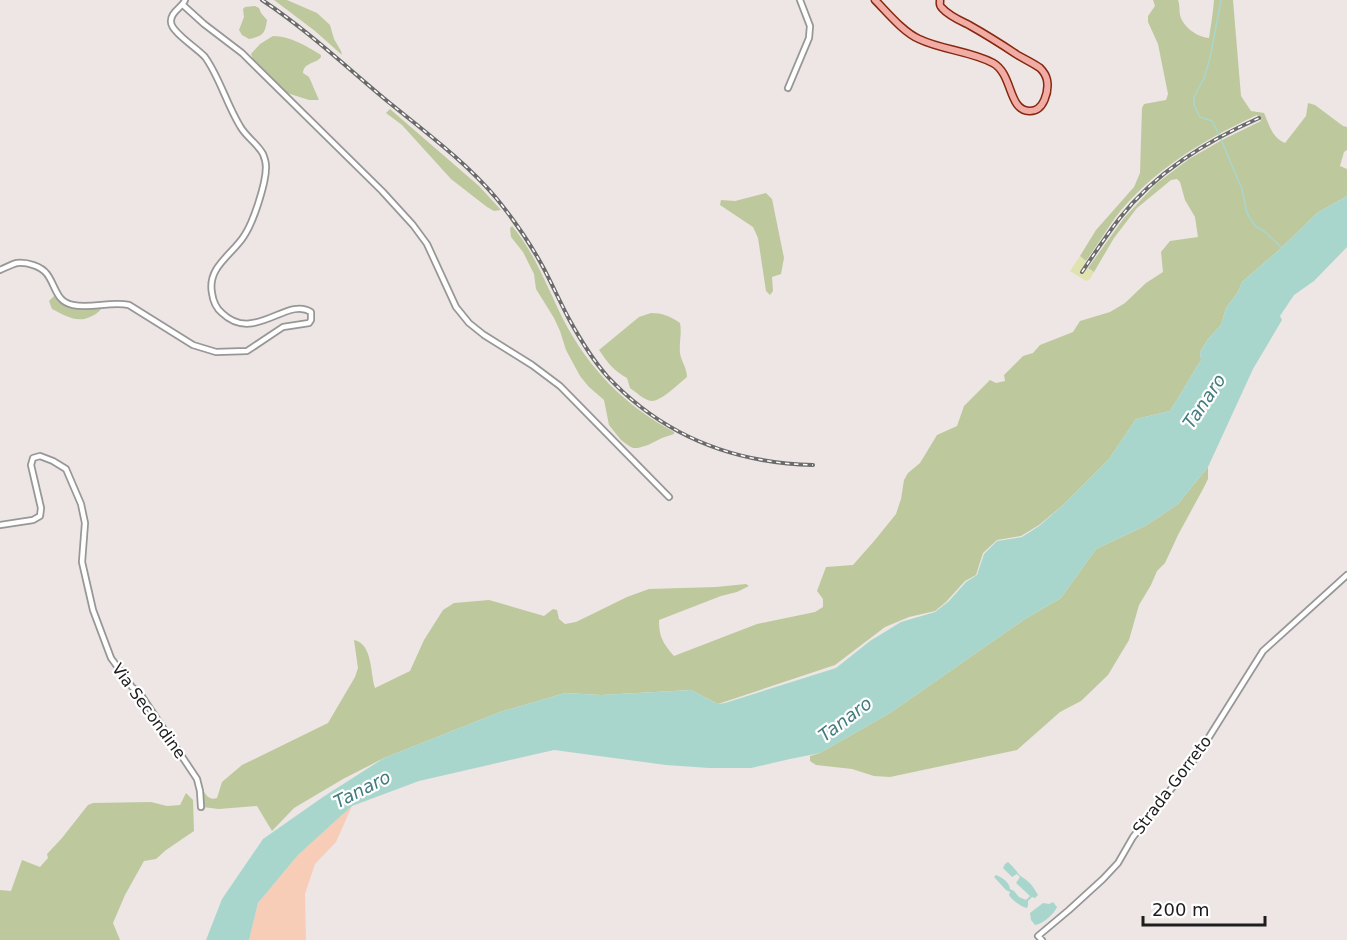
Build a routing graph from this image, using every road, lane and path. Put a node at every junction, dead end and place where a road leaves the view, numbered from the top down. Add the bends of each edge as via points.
1 (800, 0) edge
2 (875, 0) edge
3 (939, 0) edge
4 (184, 2) edge
5 (788, 88) dead end
6 (0, 270) edge
7 (669, 497) dead end
8 (0, 525) edge
9 (1347, 575) edge
10 (201, 807) dead end
11 (1042, 940) edge

1 - 5 street via 810,26 809,38
2 - 3 main road via 917,39 994,64 1006,76 1019,107 1028,111 1039,108 1047,86 1041,69 947,13
4 - 6 street via 172,15 172,28 205,57 240,127 260,149 266,167 249,228 213,274 213,299 222,313 242,324 304,308 311,312 309,323 283,327 247,351 216,352 193,345 129,305 72,305 61,299 47,274 34,265 17,263
4 - 7 street via 382,190 427,244 456,307 469,323 560,386
8 - 10 street, Via Secondine via 40,516 33,458 53,460 66,469 85,523 82,562 89,595 111,658 141,695 197,779
9 - 11 street, Strada Gorreto via 1263,651 1204,745 1133,837 1118,863 1038,936

